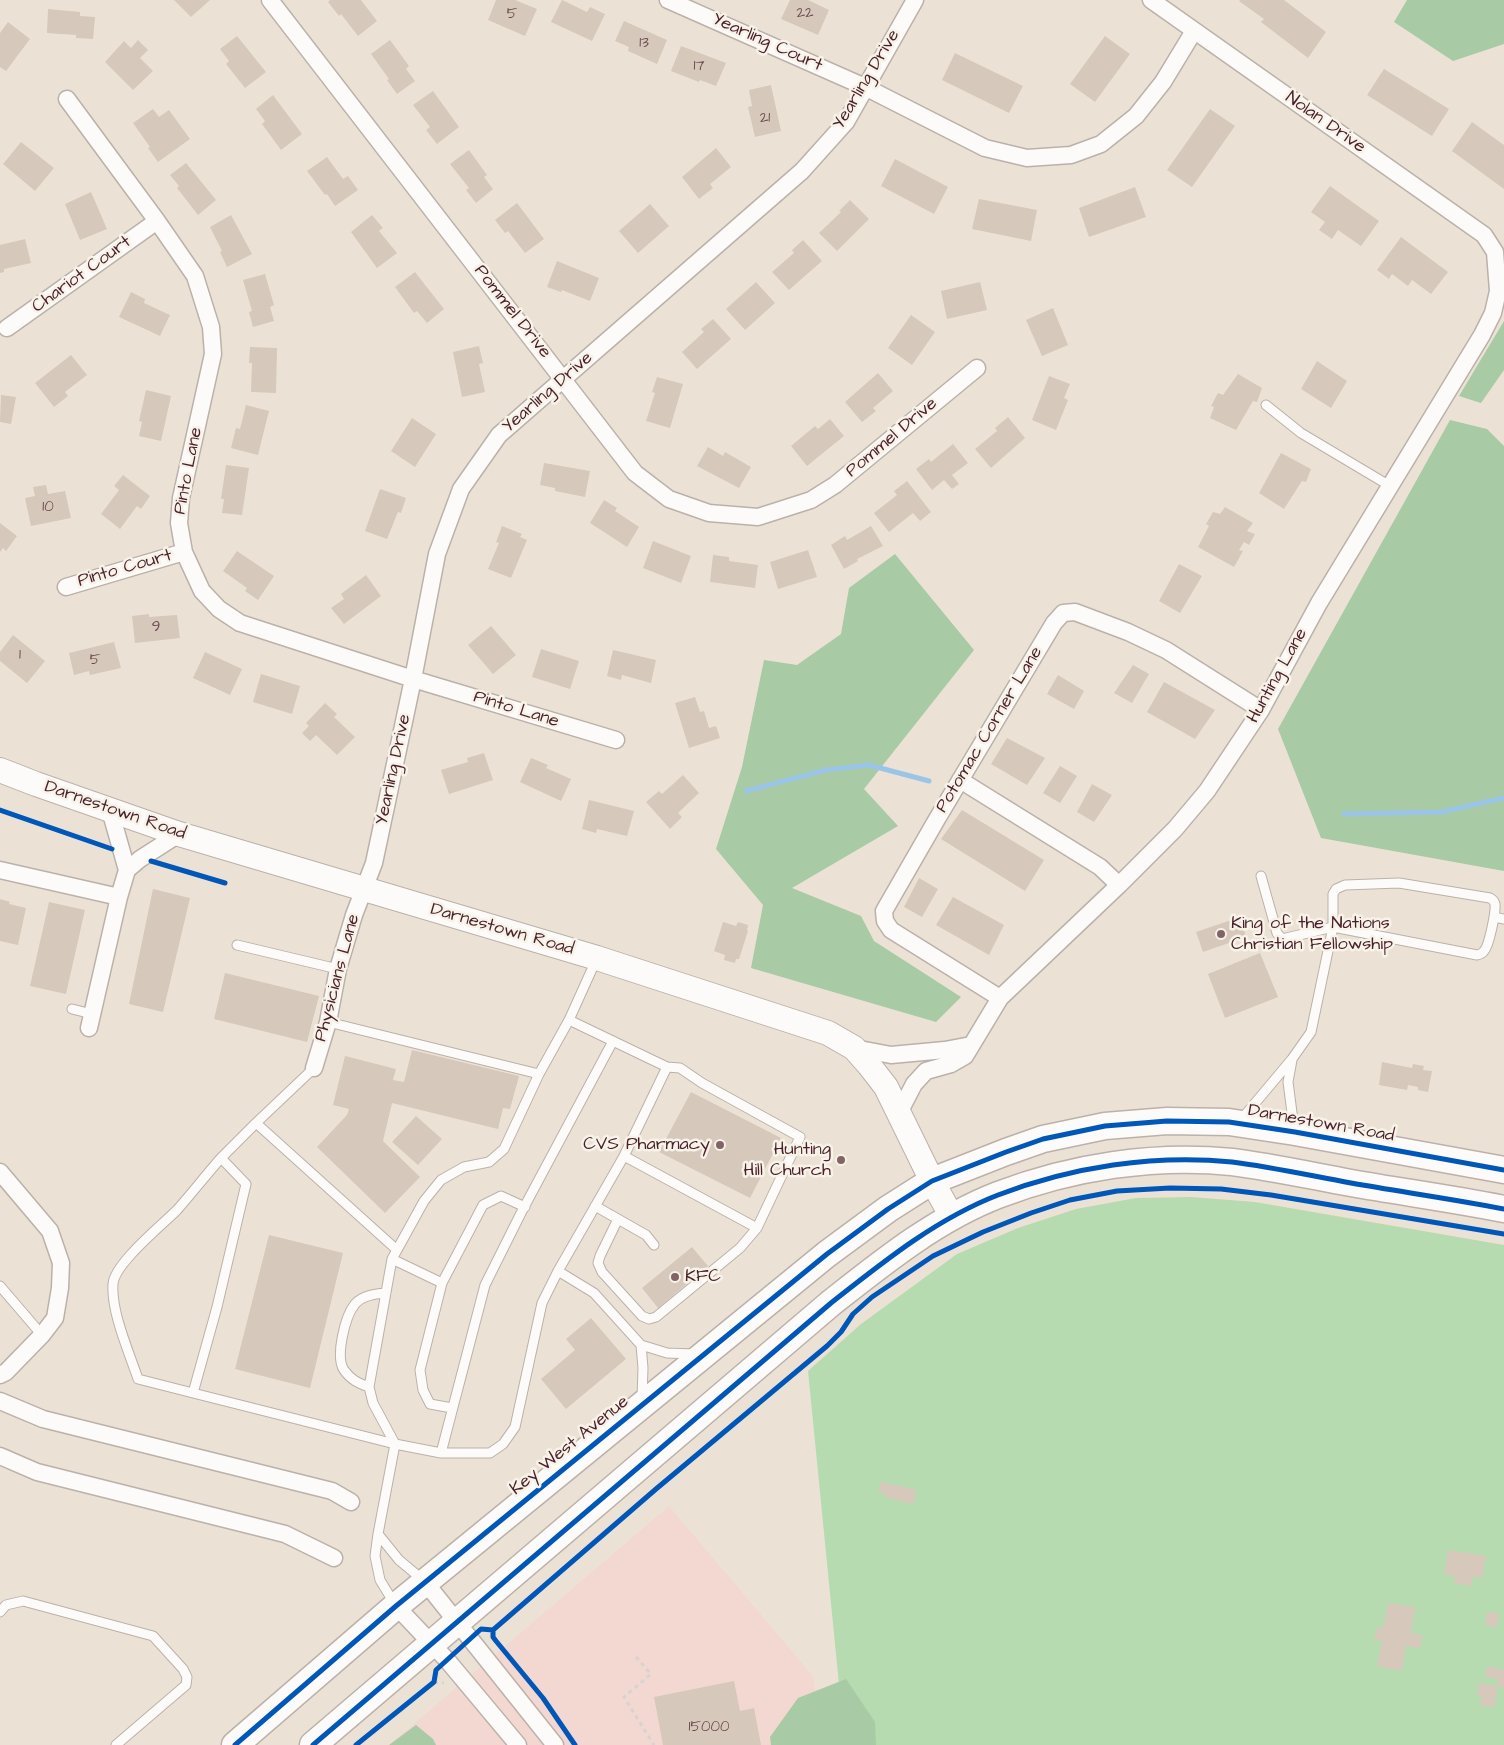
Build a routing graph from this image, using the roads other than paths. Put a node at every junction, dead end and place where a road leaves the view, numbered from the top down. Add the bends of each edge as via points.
1 (270, 0) edge
2 (668, 0) edge
3 (915, 0) edge
4 (1150, 0) edge
5 (1194, 31) junction
6 (865, 87) junction
7 (67, 99) dead end
8 (157, 221) junction
9 (1495, 252) joint
10 (7, 328) dead end
11 (977, 368) dead end
12 (563, 379) junction
13 (1266, 405) dead end
14 (1390, 486) junction
15 (184, 552) junction
16 (66, 587) dead end
17 (413, 679) junction
18 (1260, 710) junction
19 (616, 740) dead end
20 (0, 770) edge
21 (960, 780) junction
22 (110, 810) junction
23 (179, 834) junction
24 (0, 870) edge
25 (126, 870) junction
26 (1261, 876) dead end
27 (1120, 885) junction
28 (364, 889) junction
29 (119, 896) junction
30 (1494, 917) junction
31 (1504, 919) edge
32 (1333, 927) junction
33 (237, 945) dead end
34 (597, 958) junction
35 (338, 969) junction
36 (1000, 998) junction
37 (72, 1009) dead end
38 (570, 1020) junction
39 (91, 1021) joint
40 (328, 1022) junction
41 (614, 1041) junction
42 (971, 1045) junction
43 (854, 1048) junction
44 (1292, 1060) junction
45 (667, 1067) junction
46 (314, 1068) joint
47 (539, 1074) junction
48 (900, 1113) junction
49 (256, 1123) junction
50 (1238, 1124) junction
51 (1295, 1132) junction
52 (624, 1156) junction
53 (221, 1158) junction
54 (1504, 1170) edge
55 (0, 1172) edge
56 (932, 1181) junction
57 (1503, 1205) edge
58 (596, 1206) junction
59 (525, 1207) junction
60 (952, 1217) junction
61 (618, 1219) junction
62 (757, 1228) junction
63 (654, 1245) dead end
64 (397, 1250) junction
65 (392, 1259) junction
66 (558, 1271) junction
67 (442, 1283) junction
68 (0, 1286) edge
69 (386, 1292) junction
70 (42, 1335) junction
71 (641, 1346) junction
72 (704, 1355) junction
73 (0, 1375) edge
74 (369, 1387) junction
75 (194, 1393) junction
76 (0, 1401) edge
77 (642, 1405) junction
78 (452, 1408) junction
79 (395, 1444) junction
80 (441, 1453) junction
81 (0, 1456) edge
82 (351, 1502) dead end
83 (378, 1534) junction
84 (334, 1558) dead end
85 (425, 1582) junction
86 (396, 1606) junction
87 (0, 1612) edge
88 (457, 1622) junction
89 (439, 1652) junction
90 (116, 1745) edge
91 (235, 1745) edge
92 (313, 1745) edge
93 (518, 1745) edge
94 (555, 1745) edge

1 - 12 street, Pommel Drive
2 - 6 street, Yearling Court
3 - 6 street, Yearling Drive
4 - 5 street, Nolan Drive
5 - 6 street, Yearling Court via 1163,82 1136,116 1101,144 1071,155 1027,158 984,148
5 - 9 street, Nolan Drive via 1484,235
6 - 12 street, Yearling Drive via 846,122 802,171
7 - 8 street, Pinto Lane
8 - 10 street, Chariot Court
8 - 15 street, Pinto Lane via 195,276 211,327 213,354 181,498 179,524
9 - 14 street, Hunting Lane via 1498,291 1493,313
11 - 12 street, Pommel Drive via 835,485 811,500 758,517 709,514 669,499 635,473
12 - 17 street, Yearling Drive via 499,435 461,489 437,554
13 - 14 lane via 1301,433
14 - 18 street, Hunting Lane via 1319,603
15 - 16 street, Pinto Court
15 - 17 street, Pinto Lane via 202,591 219,609 240,623
17 - 19 street, Pinto Lane
17 - 28 street, Yearling Drive via 374,863
18 - 21 street, Potomac Corner Lane via 1166,650 1076,612 1063,613
18 - 27 street, Hunting Lane via 1207,791
20 - 22 main road, Darnestown Road
21 - 27 street via 1100,867
21 - 36 street, Potomac Corner Lane via 884,911 885,922 904,939
22 - 23 main road, Darnestown Road
22 - 25 street
23 - 25 street
23 - 28 main road, Darnestown Road
24 - 29 street
25 - 29 street
26 - 32 lane via 1277,933 1282,939
27 - 36 street, Hunting Lane
28 - 34 main road, Darnestown Road
28 - 35 street, Physicians Lane
29 - 39 street
30 - 31 lane
30 - 32 lane via 1486,949 1478,955
30 - 32 lane via 1495,905 1490,898 1399,883 1344,885 1333,894
32 - 44 lane via 1311,1032
33 - 35 lane
34 - 38 lane
34 - 43 main road, Darnestown Road via 828,1033
35 - 40 street, Physicians Lane
36 - 42 street, Hunting Lane
37 - 39 lane
38 - 41 lane
38 - 47 lane
40 - 46 street, Physicians Lane
40 - 47 lane
41 - 45 lane
41 - 59 lane
42 - 43 street via 892,1055
42 - 48 street, Hunting Lane via 965,1056 926,1071 914,1084
43 - 48 main road, Darnestown Road via 886,1086
44 - 50 lane
44 - 51 lane via 1288,1082
45 - 52 lane
45 - 62 lane via 680,1068 800,1137
46 - 49 lane
47 - 64 lane via 504,1149 489,1162 464,1167 441,1180 424,1201
48 - 56 main road, Darnestown Road
49 - 53 lane
49 - 64 lane
50 - 51 main road, Darnestown Road
50 - 56 main road, Darnestown Road via 1167,1121 1105,1126 1044,1139
51 - 54 main road, Darnestown Road
52 - 58 lane
52 - 62 lane
53 - 75 lane via 246,1184
53 - 75 lane via 177,1210 133,1253 113,1282 113,1302 138,1379
55 - 70 street via 50,1231 61,1263 55,1318
56 - 60 main road, Darnestown Road
56 - 72 main road, Key West Avenue via 854,1233
57 - 60 main road via 1232,1162 1172,1160 1112,1165 1052,1177 997,1195
58 - 61 lane
58 - 66 lane
59 - 67 lane via 501,1196 483,1205
59 - 78 lane via 485,1285
60 - 88 main road via 908,1245 831,1303
61 - 62 lane via 598,1263 602,1272 642,1316 649,1319 656,1317 740,1248
61 - 63 lane via 646,1234
64 - 65 lane
65 - 67 lane
65 - 69 lane
66 - 71 lane via 594,1293
66 - 80 lane via 542,1303 515,1427 503,1444 490,1453
67 - 78 lane via 420,1370 423,1390 430,1404
68 - 70 lane
69 - 74 lane
69 - 74 lane via 367,1295 355,1304 346,1318 341,1350 343,1368 353,1381
70 - 73 street
71 - 72 lane
71 - 77 lane
72 - 77 main road, Key West Avenue
74 - 79 lane via 373,1403
75 - 79 lane
76 - 82 street via 43,1419 332,1491
77 - 85 main road, Key West Avenue
78 - 80 lane
79 - 80 lane
79 - 83 lane
81 - 84 street via 36,1472 286,1534
83 - 85 lane via 399,1560
83 - 86 lane via 375,1556 380,1580
85 - 86 main road, Key West Avenue
85 - 88 street
86 - 89 street
86 - 91 main road, Key West Avenue
87 - 90 lane via 6,1605 23,1601 153,1636 183,1669 186,1685
88 - 89 main road
88 - 94 street
89 - 92 main road
89 - 93 street

